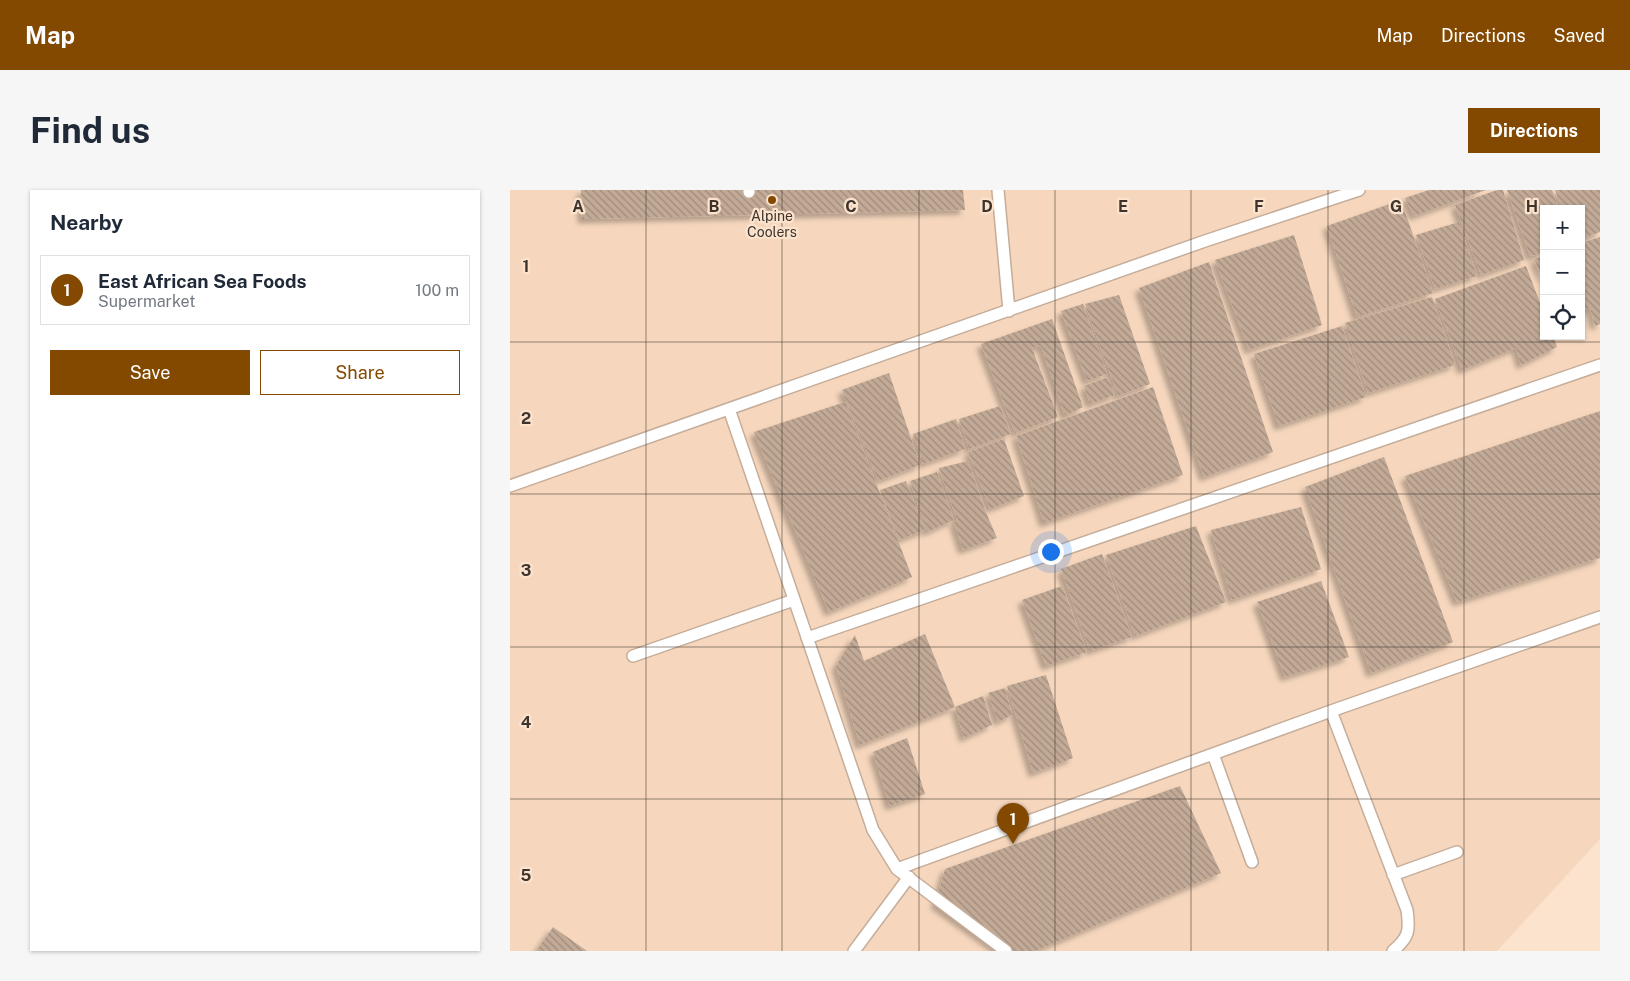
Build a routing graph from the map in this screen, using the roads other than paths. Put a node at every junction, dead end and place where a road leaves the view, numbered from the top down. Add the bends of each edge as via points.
1 (998, 190) edge
2 (1359, 190) edge
3 (1009, 311) junction
4 (1600, 365) edge
5 (729, 409) junction
6 (510, 486) edge
7 (794, 600) junction
8 (1600, 617) edge
9 (807, 638) junction
10 (634, 656) dead end
11 (1331, 711) junction
12 (1213, 754) junction
13 (1457, 852) dead end
14 (1252, 862) dead end
15 (897, 868) junction
16 (1393, 875) junction
17 (909, 878) junction
18 (854, 951) edge
19 (1006, 951) edge
20 (1393, 951) edge

1 - 3 lane
2 - 3 lane
3 - 5 lane
4 - 9 lane
5 - 6 lane
5 - 7 lane
7 - 9 lane
7 - 10 lane
8 - 11 lane
9 - 15 lane via 872,830
11 - 12 lane
11 - 16 lane
12 - 14 lane
12 - 15 lane
13 - 16 lane
15 - 17 lane
16 - 20 lane via 1409,923 1407,936
17 - 18 lane
17 - 19 lane

